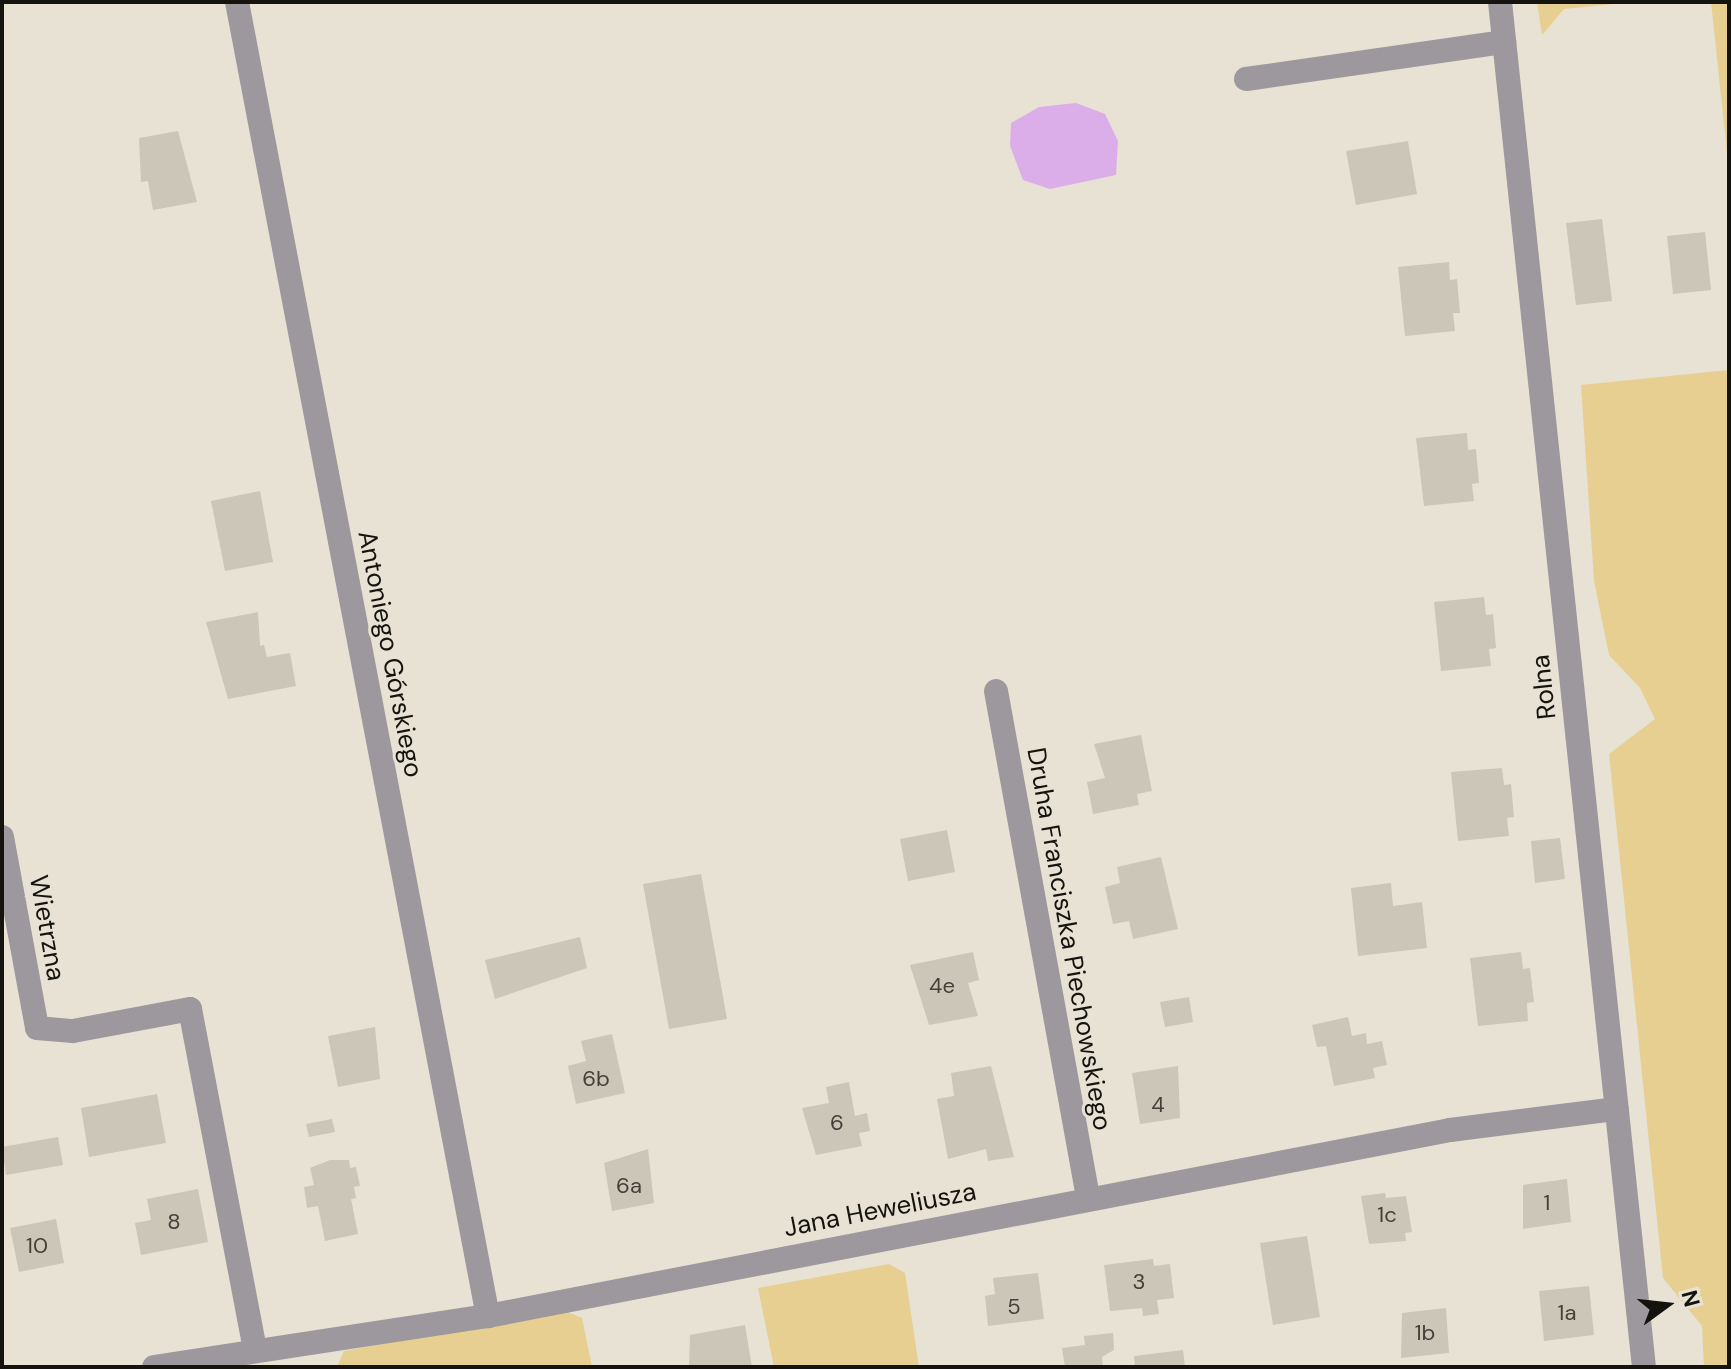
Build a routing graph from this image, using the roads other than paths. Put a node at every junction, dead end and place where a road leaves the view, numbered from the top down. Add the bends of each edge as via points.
1 (237, 2) edge
2 (1500, 2) edge
3 (1504, 42) junction
4 (1246, 79) dead end
5 (996, 691) dead end
6 (2, 837) edge
7 (1617, 1109) junction
8 (1088, 1197) junction
9 (488, 1316) junction
10 (255, 1349) junction
11 (154, 1367) edge
12 (1644, 1367) edge

1 - 9 street, Antoniego Górskiego
2 - 3 street, Rolna
3 - 4 street
3 - 7 street, Rolna
5 - 8 street, Druha Franciszka Piechowskiego
6 - 10 street, Wietrzna via 37,1028 73,1031 190,1009
7 - 8 street, Jana Heweliusza via 1450,1130
7 - 12 street, Rolna
8 - 9 street, Jana Heweliusza
9 - 10 street, Jana Heweliusza
10 - 11 street, Jana Heweliusza

